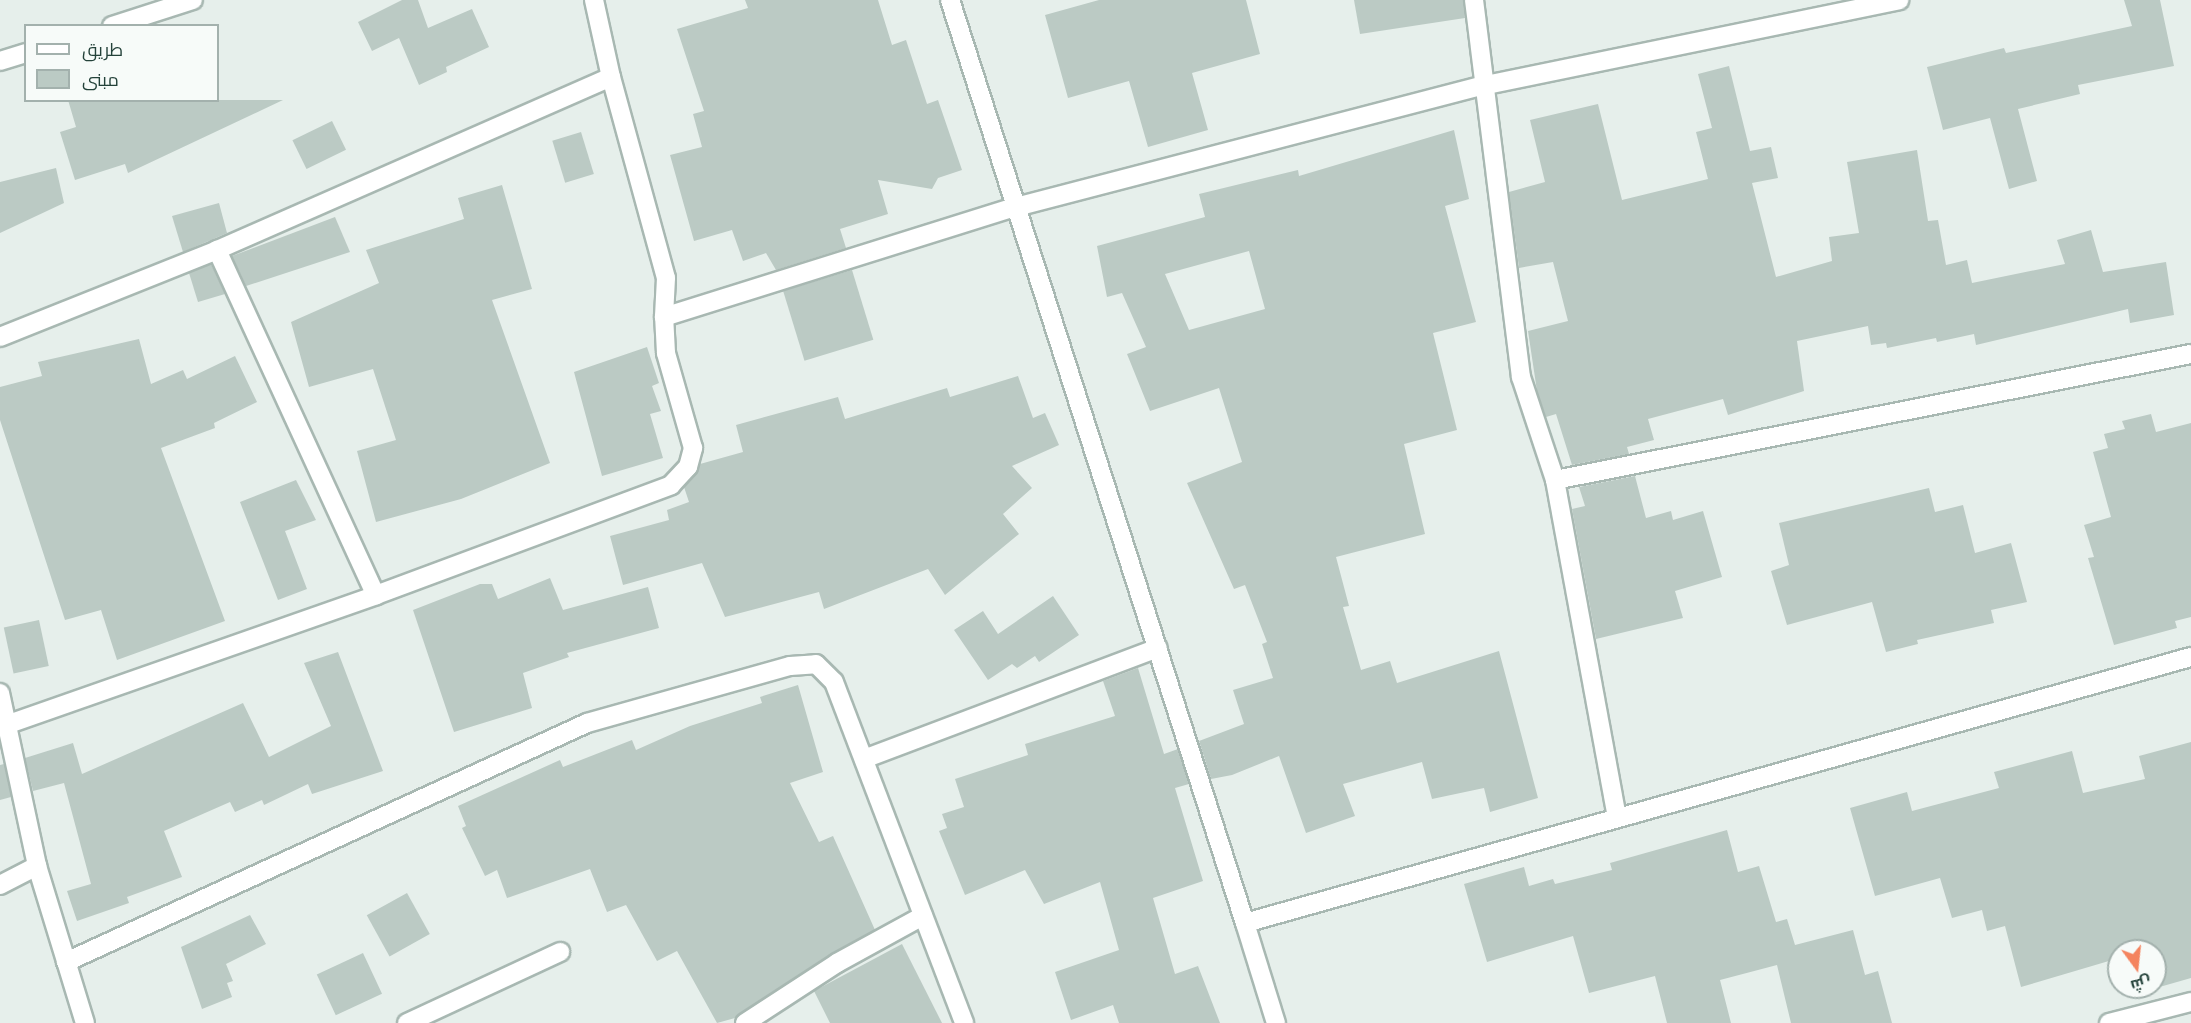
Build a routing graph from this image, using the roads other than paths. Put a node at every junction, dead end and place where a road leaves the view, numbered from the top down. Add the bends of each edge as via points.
1 (193, 0) edge
2 (594, 0) edge
3 (950, 0) edge
4 (1474, 0) edge
5 (1899, 0) edge
6 (118, 24) edge
7 (24, 54) edge
8 (0, 61) edge
9 (611, 77) junction
10 (1486, 85) junction
11 (1016, 207) junction
12 (217, 250) junction
13 (664, 317) junction
14 (0, 337) edge
15 (2191, 354) edge
16 (1555, 480) junction
17 (375, 595) junction
18 (1158, 648) junction
19 (2191, 657) edge
20 (0, 693) edge
21 (4, 726) edge
22 (864, 759) junction
23 (1617, 818) junction
24 (38, 866) junction
25 (0, 885) edge
26 (922, 916) junction
27 (1245, 923) junction
28 (560, 952) dead end
29 (66, 962) junction
30 (2191, 1002) edge
31 (85, 1023) edge
32 (407, 1023) edge
33 (745, 1023) edge
34 (964, 1023) edge
35 (1276, 1023) edge
36 (2109, 1023) edge

1 - 6 street
2 - 9 street
3 - 11 street
4 - 10 street
5 - 10 street
7 - 8 street
9 - 12 street
9 - 13 street via 666,278
10 - 11 street
10 - 16 street via 1521,377
11 - 13 street
11 - 18 street
12 - 14 street
12 - 17 street
13 - 17 street via 666,353 693,448 688,467 671,485
15 - 16 street
16 - 23 street
17 - 21 street
18 - 22 street
18 - 27 street
19 - 23 street
20 - 21 street
21 - 24 street
22 - 26 street
22 - 29 street via 834,682 816,664 790,666 587,723
23 - 27 street
24 - 25 street
24 - 29 street
26 - 33 street via 837,963
26 - 34 street
27 - 35 street
28 - 32 street
29 - 31 street
30 - 36 street

